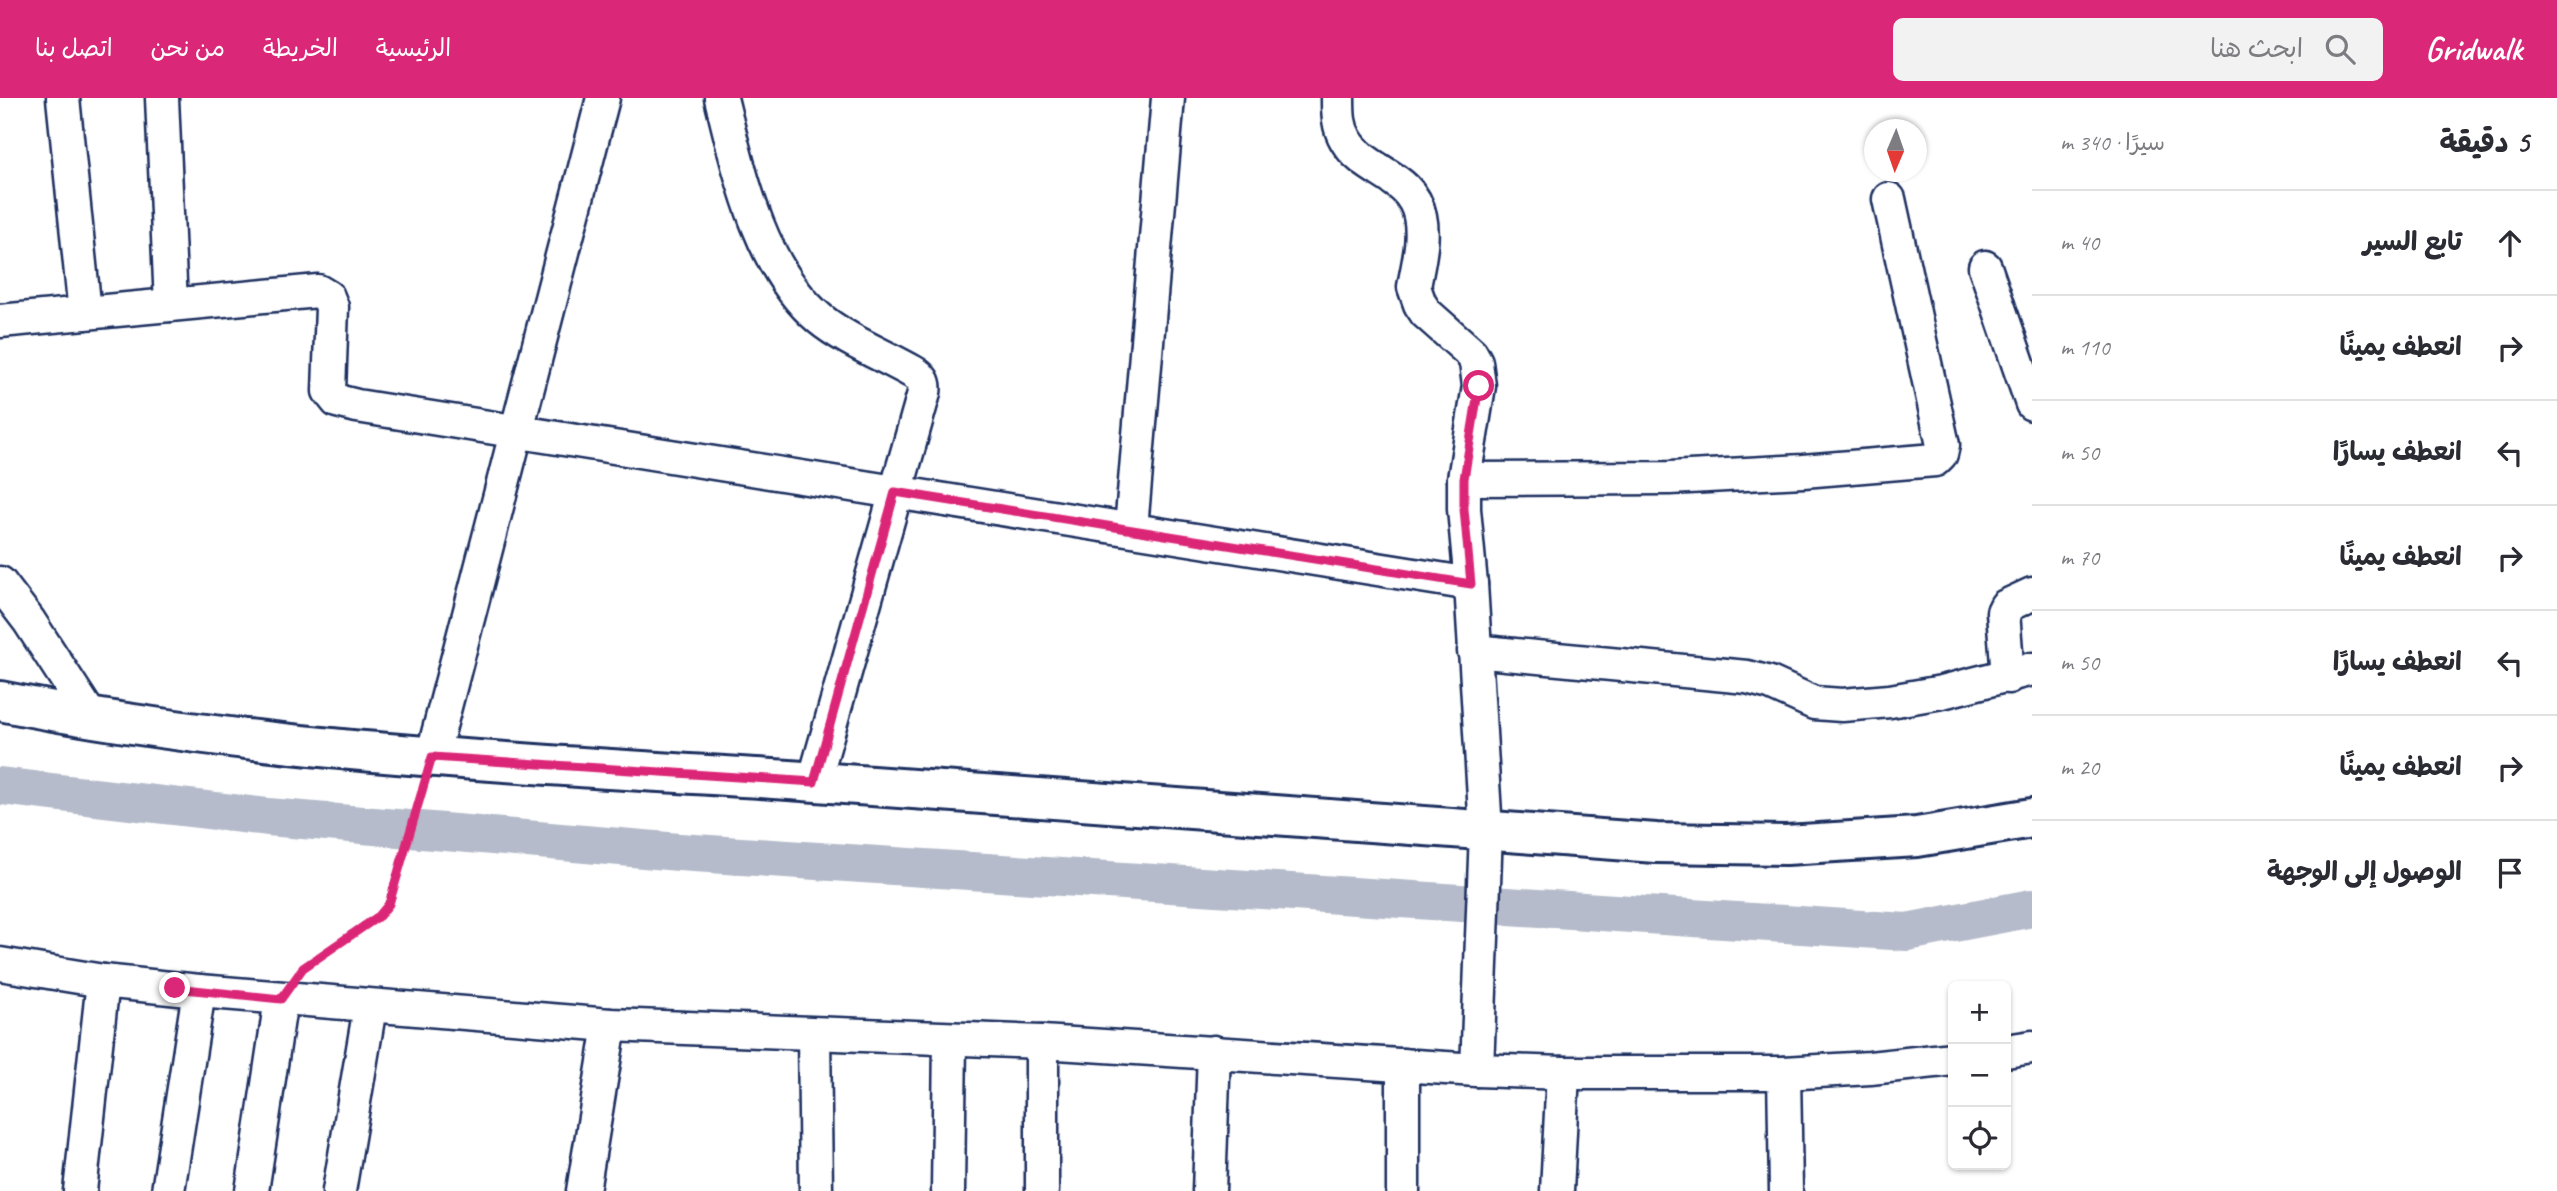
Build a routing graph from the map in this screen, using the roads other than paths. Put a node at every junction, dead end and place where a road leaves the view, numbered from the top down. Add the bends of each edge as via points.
1 (63, 98) edge
2 (162, 98) edge
3 (603, 98) edge
4 (721, 98) edge
5 (1168, 98) edge
6 (1338, 98) edge
7 (1889, 199) dead end
8 (1985, 267) dead end
9 (170, 305) junction
10 (85, 313) junction
11 (0, 321) edge
12 (2032, 404) edge
13 (515, 431) junction
14 (1464, 479) junction
15 (895, 492) junction
16 (1131, 528) junction
17 (0, 583) edge
18 (1471, 584) junction
19 (2032, 594) edge
20 (1474, 651) junction
21 (2020, 673) edge
22 (0, 701) edge
23 (93, 720) junction
24 (432, 757) junction
25 (814, 782) junction
26 (2032, 818) edge
27 (1486, 831) junction
28 (0, 964) edge
29 (103, 981) junction
30 (199, 991) junction
31 (281, 999) junction
32 (370, 1007) junction
33 (610, 1025) junction
34 (814, 1034) junction
35 (950, 1040) junction
36 (1042, 1042) junction
37 (2032, 1047) edge
38 (2011, 1050) edge
39 (1214, 1052) junction
40 (1948, 1060) edge
41 (1404, 1065) junction
42 (1477, 1070) junction
43 (1563, 1073) junction
44 (1784, 1073) junction
45 (80, 1191) edge
46 (168, 1191) edge
47 (252, 1191) edge
48 (339, 1191) edge
49 (583, 1191) edge
50 (816, 1191) edge
51 (948, 1191) edge
52 (1042, 1191) edge
53 (1209, 1191) edge
54 (1403, 1191) edge
55 (1558, 1191) edge
56 (1578, 1191) edge
57 (1786, 1191) edge

1 - 10 street
2 - 9 street
3 - 13 street
4 - 15 street via 739,170 764,239 785,277 823,322 923,381 924,393
5 - 16 street
6 - 14 street via 1338,119 1350,147 1409,190 1415,201 1421,226 1414,287 1419,303 1476,362 1478,394
7 - 14 street via 1943,445 1935,460 1670,478
8 - 12 street
9 - 10 street
9 - 13 street via 318,291 328,297 332,307 329,391 337,401
10 - 11 street
13 - 15 street
13 - 24 street
14 - 18 street
15 - 16 street
15 - 25 street
16 - 18 street
17 - 23 street
18 - 20 street
19 - 21 street via 2006,606 2003,612
20 - 21 street via 1746,677 1828,705 1890,701
20 - 27 street
22 - 23 main road
23 - 24 main road
24 - 25 main road
25 - 27 main road
26 - 27 main road via 1917,837 1786,845 1656,843
27 - 42 street
28 - 29 street
29 - 30 street
29 - 45 street
30 - 31 street
30 - 46 street
31 - 32 street
31 - 47 street
32 - 33 street
32 - 48 street
33 - 34 street
33 - 49 street
34 - 35 street
34 - 50 street
35 - 36 street
35 - 51 street
36 - 39 street
36 - 52 street
37 - 38 street
39 - 41 street
39 - 53 street
40 - 44 street
41 - 42 street
41 - 54 street
42 - 43 street
43 - 44 street
43 - 55 street
44 - 57 street
55 - 56 street

